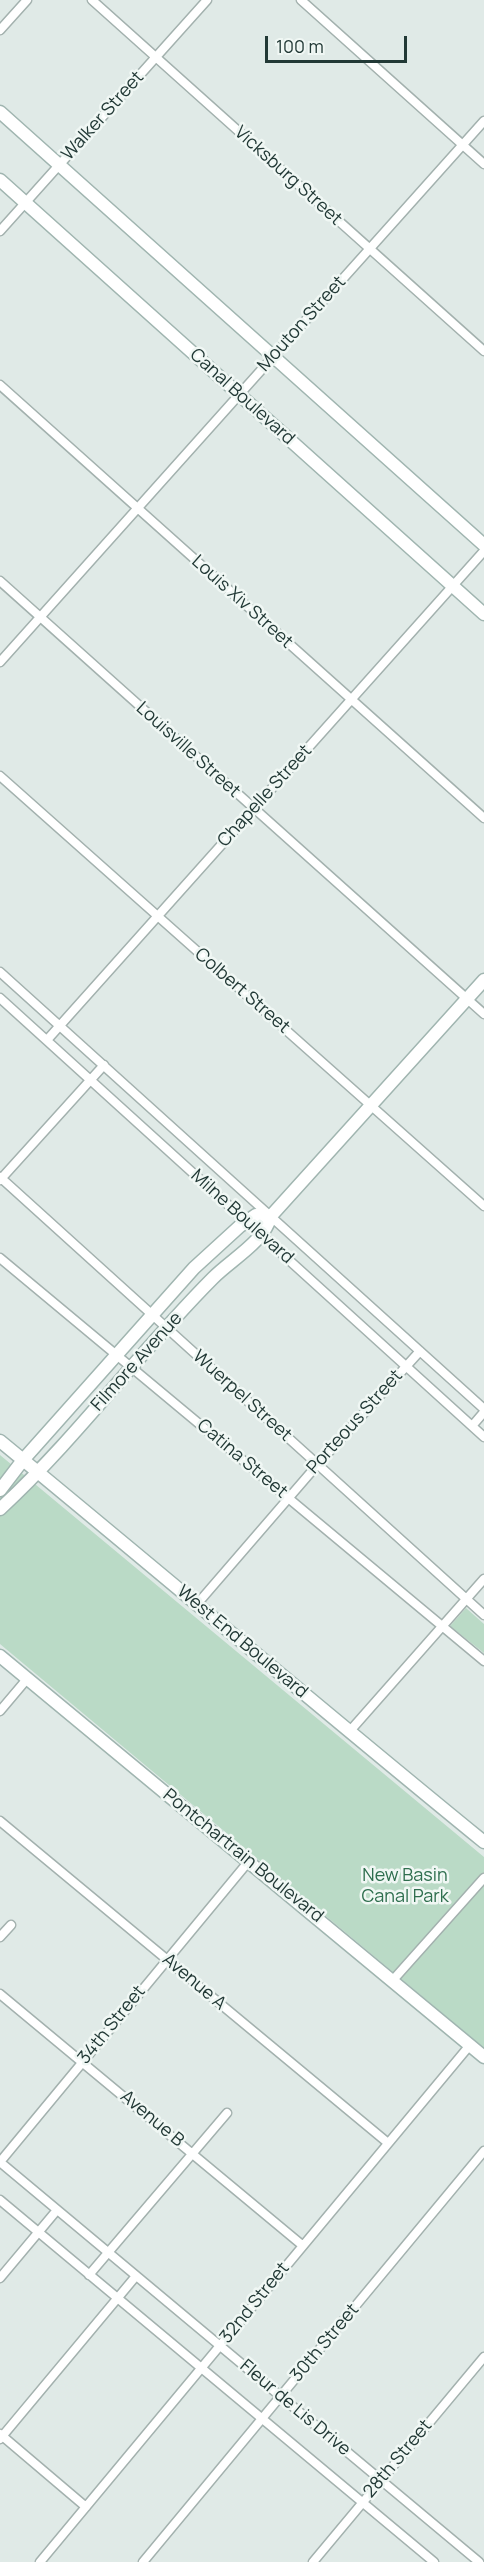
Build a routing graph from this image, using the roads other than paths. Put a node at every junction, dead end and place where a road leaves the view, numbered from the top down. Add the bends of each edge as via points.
1 (27, 0) edge
2 (92, 0) edge
3 (207, 0) edge
4 (301, 0) edge
5 (0, 30) edge
6 (156, 57) junction
7 (0, 112) edge
8 (484, 121) edge
9 (462, 145) junction
10 (484, 164) edge
11 (60, 165) junction
12 (0, 180) edge
13 (26, 203) junction
14 (0, 231) edge
15 (369, 249) junction
16 (484, 351) edge
17 (273, 356) junction
18 (0, 386) edge
19 (239, 394) junction
20 (138, 508) junction
21 (484, 545) edge
22 (484, 551) edge
23 (0, 581) edge
24 (453, 586) junction
25 (484, 614) edge
26 (40, 618) junction
27 (0, 662) edge
28 (351, 700) junction
29 (0, 776) edge
30 (254, 808) junction
31 (484, 818) edge
32 (157, 916) junction
33 (0, 972) edge
34 (484, 980) edge
35 (0, 998) edge
36 (467, 999) junction
37 (484, 1014) edge
38 (60, 1025) junction
39 (47, 1040) junction
40 (105, 1065) junction
41 (91, 1080) junction
42 (372, 1106) junction
43 (0, 1178) edge
44 (484, 1206) edge
45 (271, 1216) junction
46 (247, 1221) junction
47 (261, 1234) junction
48 (0, 1258) edge
49 (152, 1314) junction
50 (167, 1327) junction
51 (420, 1351) junction
52 (116, 1354) junction
53 (406, 1365) junction
54 (133, 1368) junction
55 (484, 1411) edge
56 (472, 1426) junction
57 (484, 1437) edge
58 (0, 1441) edge
59 (22, 1460) junction
60 (318, 1464) junction
61 (38, 1473) junction
62 (0, 1490) edge
63 (288, 1498) junction
64 (0, 1509) edge
65 (484, 1579) edge
66 (466, 1599) junction
67 (198, 1603) junction
68 (484, 1615) edge
69 (442, 1626) junction
70 (0, 1656) edge
71 (484, 1661) edge
72 (27, 1679) junction
73 (0, 1711) edge
74 (349, 1732) junction
75 (0, 1821) edge
76 (484, 1842) edge
77 (249, 1861) junction
78 (484, 1878) edge
79 (11, 1925) dead end
80 (0, 1937) edge
81 (166, 1959) junction
82 (393, 1980) junction
83 (0, 1994) edge
84 (470, 2045) junction
85 (484, 2057) edge
86 (82, 2061) junction
87 (227, 2113) dead end
88 (388, 2143) junction
89 (484, 2151) edge
90 (193, 2153) junction
91 (0, 2162) edge
92 (0, 2200) edge
93 (57, 2210) junction
94 (38, 2232) junction
95 (302, 2245) junction
96 (108, 2253) junction
97 (89, 2275) junction
98 (136, 2276) junction
99 (0, 2278) edge
100 (118, 2298) junction
101 (220, 2346) junction
102 (484, 2356) edge
103 (201, 2368) junction
104 (280, 2396) junction
105 (262, 2418) junction
106 (1, 2436) edge
107 (381, 2480) junction
108 (363, 2502) junction
109 (86, 2507) junction
110 (40, 2562) edge
111 (143, 2562) edge
112 (313, 2562) edge
113 (434, 2562) edge
114 (482, 2562) edge

1 - 5 street
2 - 6 street, Vicksburg Street
3 - 6 street, Walker Street
4 - 9 street
6 - 11 street, Walker Street
6 - 15 street, Vicksburg Street
7 - 11 main road
8 - 9 street, Mouton Street
9 - 10 street
9 - 15 street, Mouton Street
11 - 13 street, Walker Street
11 - 17 main road
12 - 13 main road, Canal Boulevard
13 - 14 street, Walker Street
13 - 19 main road, Canal Boulevard
15 - 16 street, Vicksburg Street
15 - 17 street, Mouton Street
17 - 19 street, Mouton Street
17 - 21 main road
18 - 20 street, Louis Xiv Street
19 - 20 street, Mouton Street
19 - 24 main road, Canal Boulevard
20 - 26 street, Mouton Street
20 - 28 street, Louis Xiv Street
22 - 24 street, Chapelle Street
23 - 26 street, Louisville Street
24 - 25 main road, Canal Boulevard
24 - 28 street, Chapelle Street
26 - 27 street, Mouton Street
26 - 30 street, Louisville Street
28 - 30 street, Chapelle Street
28 - 31 street, Louis Xiv Street
29 - 32 street, Colbert Street
30 - 32 street, Chapelle Street
30 - 36 street, Louisville Street
32 - 38 street, Chapelle Street
32 - 42 street, Colbert Street
33 - 38 street, Milne Boulevard
34 - 36 main road, Filmore Avenue
35 - 39 street, Milne Boulevard
36 - 37 street, Louisville Street
36 - 42 main road, Filmore Avenue
38 - 39 street, Chapelle Street
38 - 40 street, Milne Boulevard
39 - 41 street, Milne Boulevard
40 - 41 street
40 - 45 street, Milne Boulevard
41 - 43 street
41 - 46 street, Milne Boulevard
42 - 44 street, Colbert Street
42 - 45 main road, Filmore Avenue
43 - 49 street, Wuerpel Street
45 - 46 main road, Filmore Avenue via 256,1215
45 - 47 main road, Filmore Avenue via 268,1228
45 - 51 street, Milne Boulevard
46 - 47 street, Milne Boulevard
46 - 49 main road, Filmore Avenue via 194,1268
47 - 50 main road, Filmore Avenue
47 - 53 street, Milne Boulevard
48 - 52 street, Catina Street
49 - 50 street, Wuerpel Street
49 - 52 main road, Filmore Avenue
50 - 54 main road, Filmore Avenue
50 - 60 street, Wuerpel Street
51 - 53 street, Porteous Street
51 - 55 street, Milne Boulevard
52 - 54 street, Catina Street
52 - 59 main road, Filmore Avenue
53 - 56 street, Milne Boulevard
53 - 60 street, Porteous Street
54 - 61 main road, Filmore Avenue
54 - 63 street, Catina Street
55 - 56 street
56 - 57 street, Milne Boulevard
58 - 59 main road, West End Boulevard
59 - 61 main road, West End Boulevard
59 - 62 main road, Filmore Avenue
60 - 63 street, Porteous Street
60 - 66 street, Wuerpel Street
61 - 64 main road, Filmore Avenue
61 - 67 main road, West End Boulevard
63 - 67 street, Porteous Street
63 - 69 street, Catina Street
65 - 66 street
66 - 68 street, Wuerpel Street
66 - 69 street
67 - 74 main road, West End Boulevard
69 - 71 street, Catina Street
69 - 74 street
70 - 72 main road, Pontchartrain Boulevard
72 - 73 street
72 - 77 main road, Pontchartrain Boulevard
74 - 76 main road, West End Boulevard
75 - 81 street, Avenue A
77 - 81 street, 34th Street
77 - 82 main road, Pontchartrain Boulevard
78 - 82 street
79 - 80 street
81 - 86 street, 34th Street
81 - 88 street, Avenue A
82 - 84 main road, Pontchartrain Boulevard
83 - 86 street, Avenue B
84 - 85 main road, Pontchartrain Boulevard
84 - 88 street, 32nd Street
86 - 90 street, Avenue B
86 - 91 street, 34th Street
87 - 90 street
88 - 95 street, 32nd Street
89 - 104 street, 30th Street
90 - 95 street, Avenue B
90 - 96 street
91 - 93 street, Fleur de Lis Drive
92 - 94 street, Fleur de Lis Drive
93 - 94 street
93 - 96 street, Fleur de Lis Drive
94 - 97 street, Fleur de Lis Drive
94 - 99 street
95 - 101 street, 32nd Street
96 - 97 street
96 - 98 street, Fleur de Lis Drive
97 - 100 street, Fleur de Lis Drive
98 - 100 street
98 - 101 street, Fleur de Lis Drive
100 - 103 street, Fleur de Lis Drive
100 - 106 street
101 - 103 street, 32nd Street
101 - 104 street, Fleur de Lis Drive
102 - 107 street, 28th Street
103 - 105 street, Fleur de Lis Drive
103 - 109 street, 32nd Street
104 - 105 street, 30th Street
104 - 107 street, Fleur de Lis Drive
105 - 108 street, Fleur de Lis Drive
105 - 111 street, 30th Street
106 - 109 street
107 - 108 street, 28th Street
107 - 114 street, Fleur de Lis Drive
108 - 112 street, 28th Street
108 - 113 street, Fleur de Lis Drive
109 - 110 street, 32nd Street

